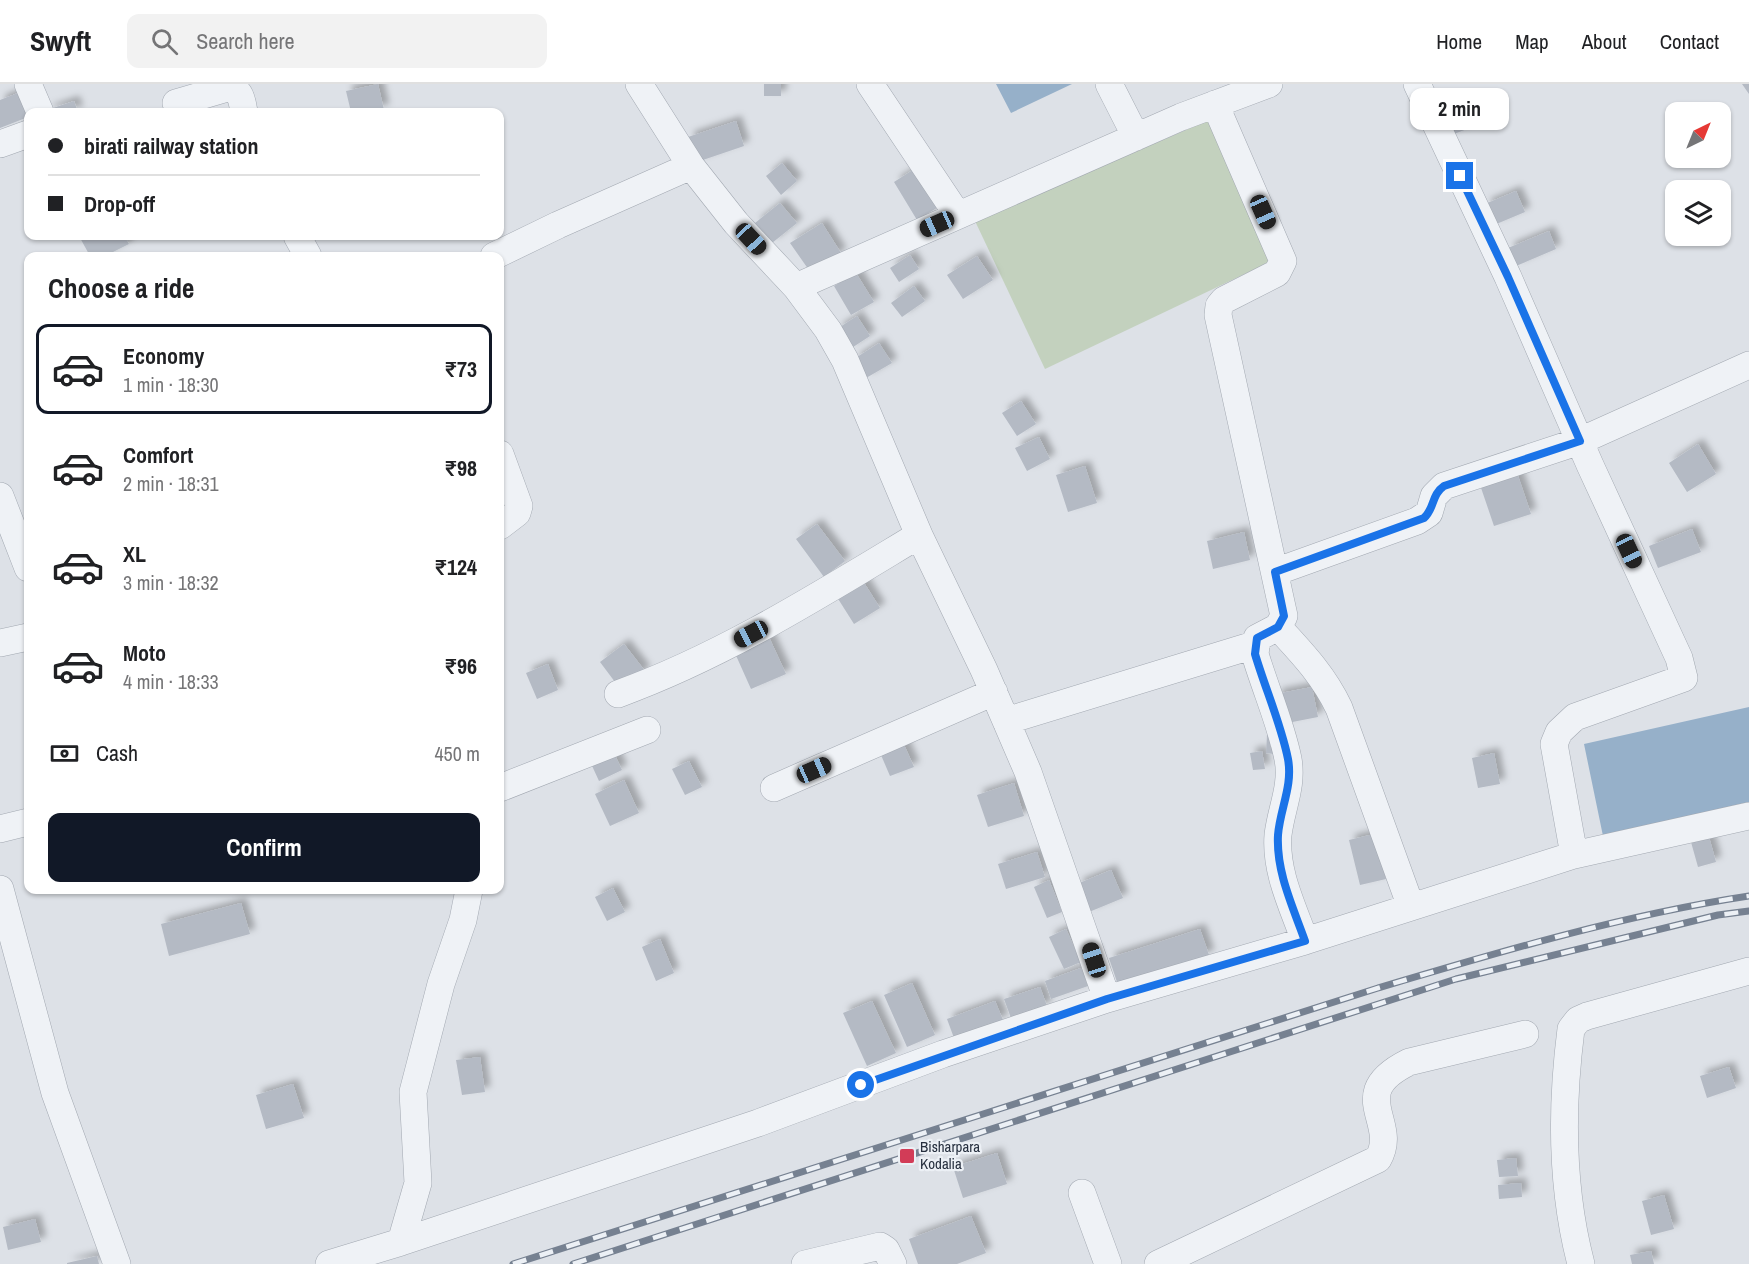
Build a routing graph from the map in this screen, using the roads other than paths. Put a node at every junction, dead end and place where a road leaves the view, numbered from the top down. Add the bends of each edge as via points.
1 (28, 84) edge
2 (639, 84) edge
3 (870, 84) edge
4 (1109, 84) edge
5 (1417, 84) edge
6 (1243, 93) edge
7 (175, 100) edge
8 (38, 108) edge
9 (243, 108) edge
10 (24, 135) edge
11 (1136, 137) junction
12 (0, 144) edge
13 (691, 166) junction
14 (957, 214) junction
15 (502, 252) edge
16 (796, 287) junction
17 (1749, 365) edge
18 (1580, 441) junction
19 (504, 465) edge
20 (0, 496) edge
21 (504, 523) edge
22 (919, 536) junction
23 (24, 558) edge
24 (1275, 572) junction
25 (1278, 627) junction
26 (24, 638) edge
27 (0, 643) edge
28 (1254, 645) junction
29 (994, 692) junction
30 (618, 694) dead end
31 (1006, 721) junction
32 (647, 730) dead end
33 (504, 786) edge
34 (774, 788) dead end
35 (1749, 816) edge
36 (24, 823) edge
37 (0, 829) edge
38 (1570, 856) junction
39 (0, 889) edge
40 (468, 894) edge
41 (1411, 907) junction
42 (1305, 941) junction
43 (1749, 971) edge
44 (1107, 999) junction
45 (1525, 1034) dead end
46 (1082, 1193) dead end
47 (401, 1242) junction
48 (117, 1264) edge
49 (329, 1264) edge
50 (805, 1264) edge
51 (892, 1264) edge
52 (1108, 1264) edge
53 (1158, 1264) edge
54 (1581, 1264) edge

1 - 8 street
2 - 13 street
3 - 14 street
4 - 11 street
5 - 18 street
6 - 11 street
6 - 24 street via 1283,261 1277,273 1224,300 1218,315
7 - 9 street via 226,88 241,97
10 - 12 street
11 - 14 street
13 - 15 street
13 - 16 street via 736,223
14 - 16 street
16 - 22 street via 846,360
17 - 18 street
18 - 24 street via 1454,482 1434,496 1430,513 1424,518
18 - 38 street via 1685,681 1575,717 1559,732 1554,744
19 - 21 street via 519,506 517,513
20 - 23 street
22 - 29 street
22 - 30 street via 785,616 700,661
24 - 25 street via 1284,616
25 - 28 street via 1261,634
25 - 41 street via 1315,667 1339,708
26 - 27 street
28 - 31 street
28 - 42 street via 1288,758 1290,785 1278,833 1278,851 1280,870
29 - 31 street
29 - 34 street
31 - 44 street via 1028,772
32 - 33 street
35 - 38 street
36 - 37 street
38 - 41 street
39 - 48 street via 55,1093
40 - 47 street via 413,1092 418,1183
41 - 42 street
42 - 44 street
43 - 54 street via 1587,1016 1571,1029 1565,1184
44 - 47 street via 943,1054 758,1123
45 - 53 street via 1409,1062 1392,1070 1381,1080 1377,1094 1383,1151 1378,1160
46 - 52 street
47 - 49 street
50 - 51 street via 880,1246

